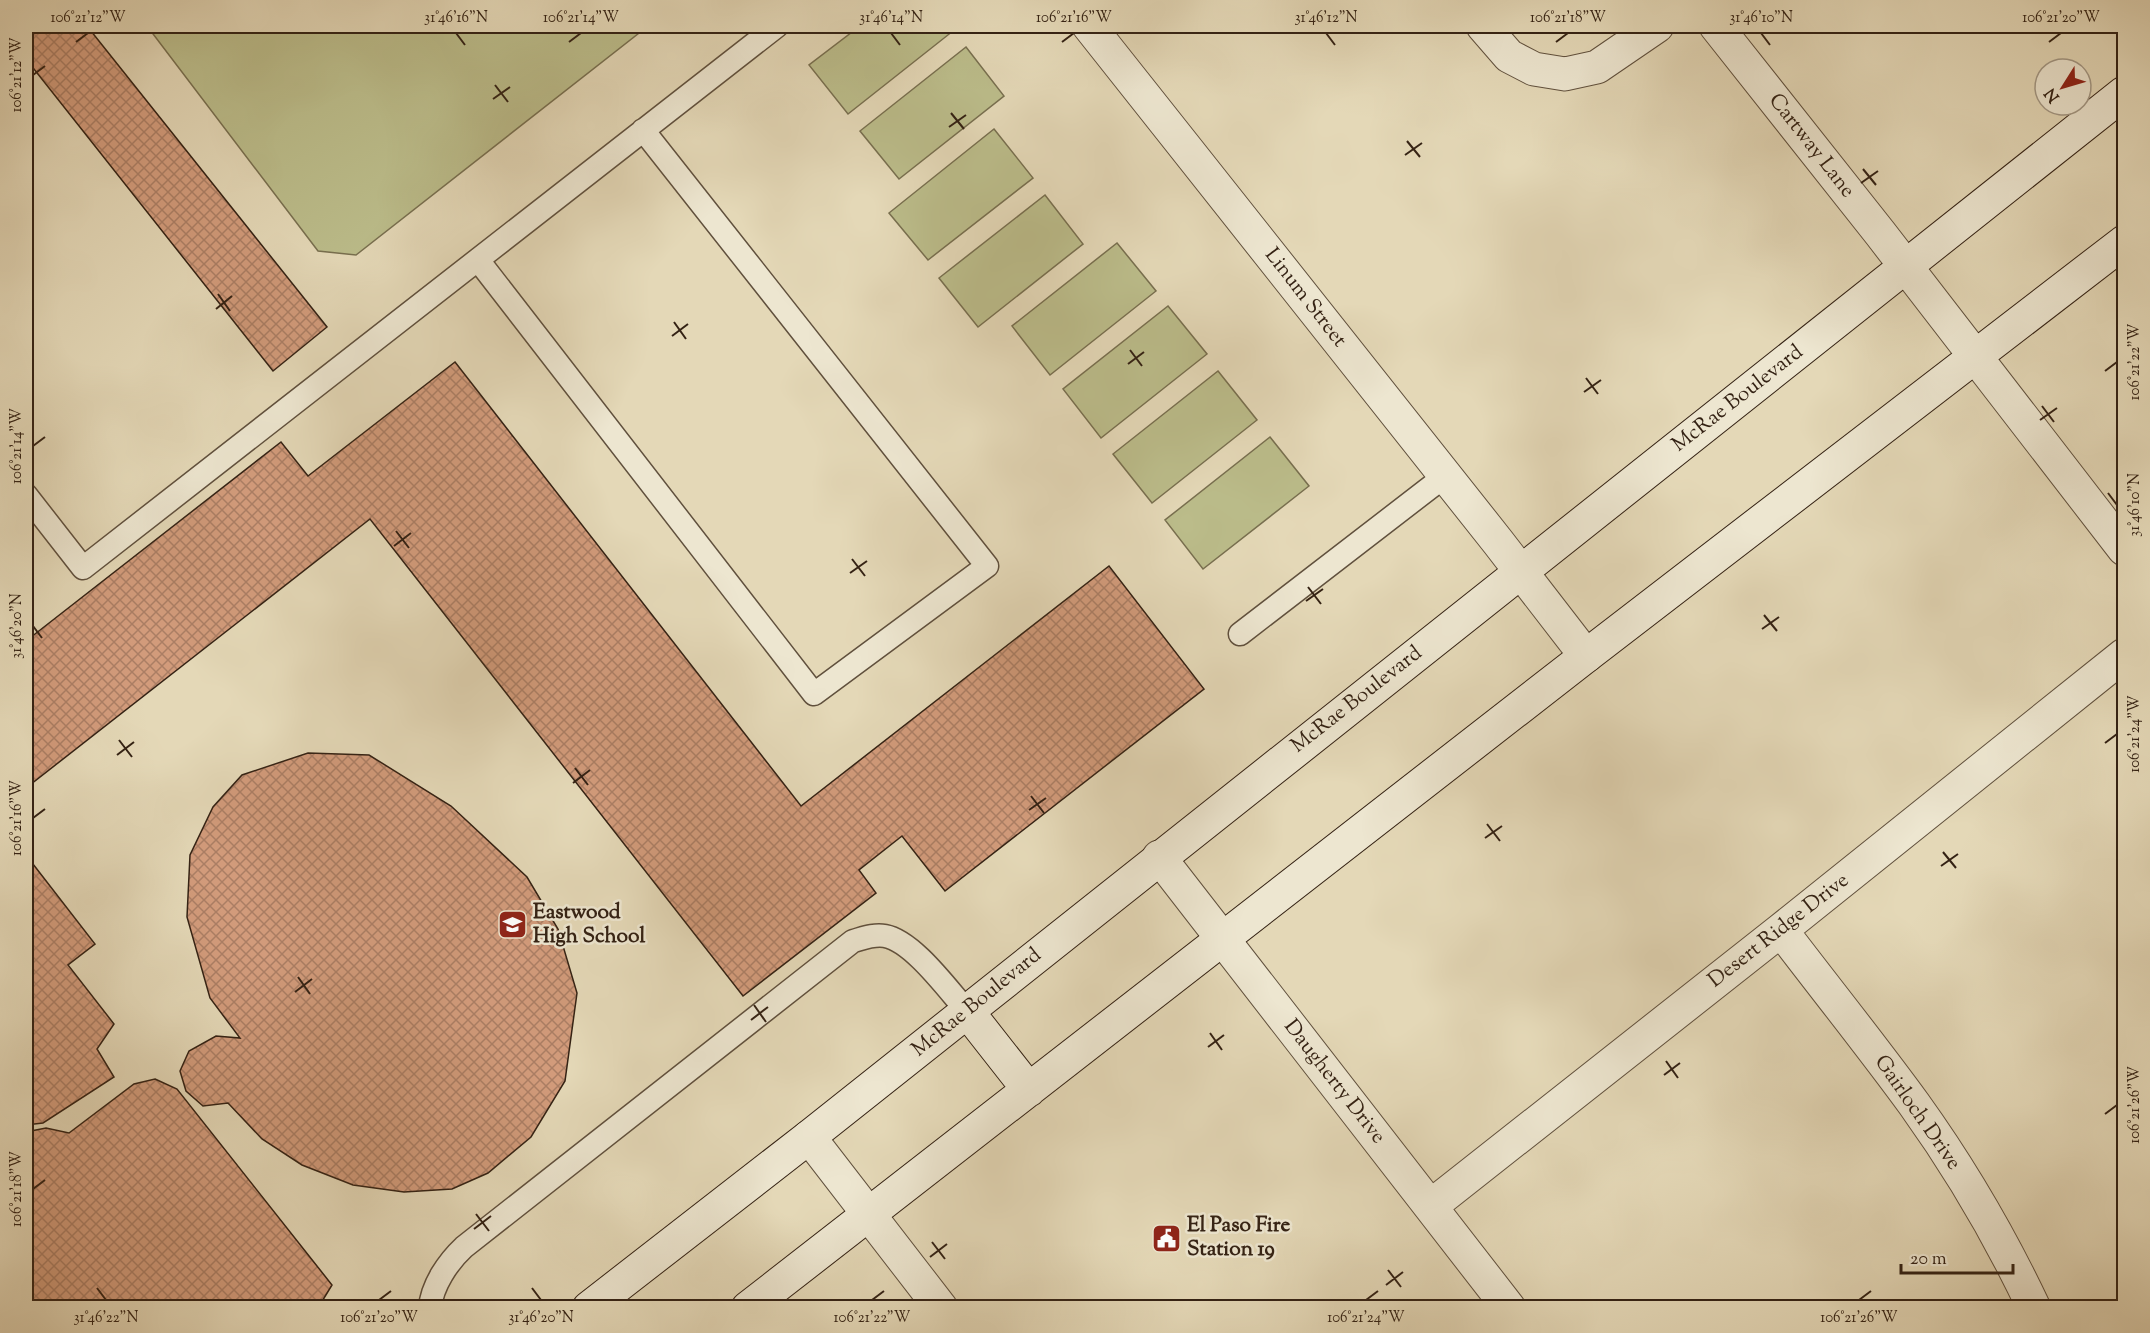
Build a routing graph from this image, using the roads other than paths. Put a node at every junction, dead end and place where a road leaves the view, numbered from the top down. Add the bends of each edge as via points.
1 (777, 26) edge
2 (1089, 26) edge
3 (1483, 26) edge
4 (1657, 26) edge
5 (1716, 26) edge
6 (2124, 93) edge
7 (643, 130) junction
8 (2124, 242) edge
9 (478, 260) junction
10 (1906, 266) junction
11 (1977, 357) junction
12 (1445, 476) junction
13 (26, 495) edge
14 (2124, 549) edge
15 (1521, 571) junction
16 (1240, 634) dead end
17 (2124, 655) edge
18 (1586, 656) junction
19 (1159, 857) junction
20 (1781, 930) junction
21 (1222, 939) junction
22 (967, 1011) junction
23 (1029, 1090) junction
24 (809, 1137) junction
25 (1431, 1206) junction
26 (870, 1214) junction
27 (430, 1308) edge
28 (589, 1308) edge
29 (748, 1308) edge
30 (941, 1308) edge
31 (1509, 1308) edge
32 (2034, 1308) edge

1 - 7 lane
2 - 12 street, Linum Street
3 - 4 street via 1509,56 1534,69 1565,74 1597,67
5 - 10 street, Cartway Lane
6 - 10 street, McRae Boulevard
7 - 9 lane
7 - 9 lane via 987,567 814,694
8 - 11 street
9 - 13 lane via 83,568
10 - 11 street, Cartway Lane
10 - 15 street, McRae Boulevard
11 - 14 street, Cartway Lane
11 - 18 street
12 - 15 street, Linum Street
12 - 16 lane
15 - 18 street, Linum Street
15 - 19 street, McRae Boulevard
17 - 20 street, Desert Ridge Drive
18 - 21 street
19 - 21 street, Daugherty Drive
19 - 22 street, McRae Boulevard
20 - 25 street, Desert Ridge Drive
20 - 32 street, Gairloch Drive via 1914,1104 1954,1163
21 - 23 street
21 - 25 street, Daugherty Drive
22 - 23 street
22 - 24 street, McRae Boulevard
22 - 27 lane via 909,947 887,936 853,941 464,1247 444,1269
23 - 26 street
24 - 26 street
24 - 28 street, McRae Boulevard
25 - 31 street, Daugherty Drive
26 - 29 street
26 - 30 street

